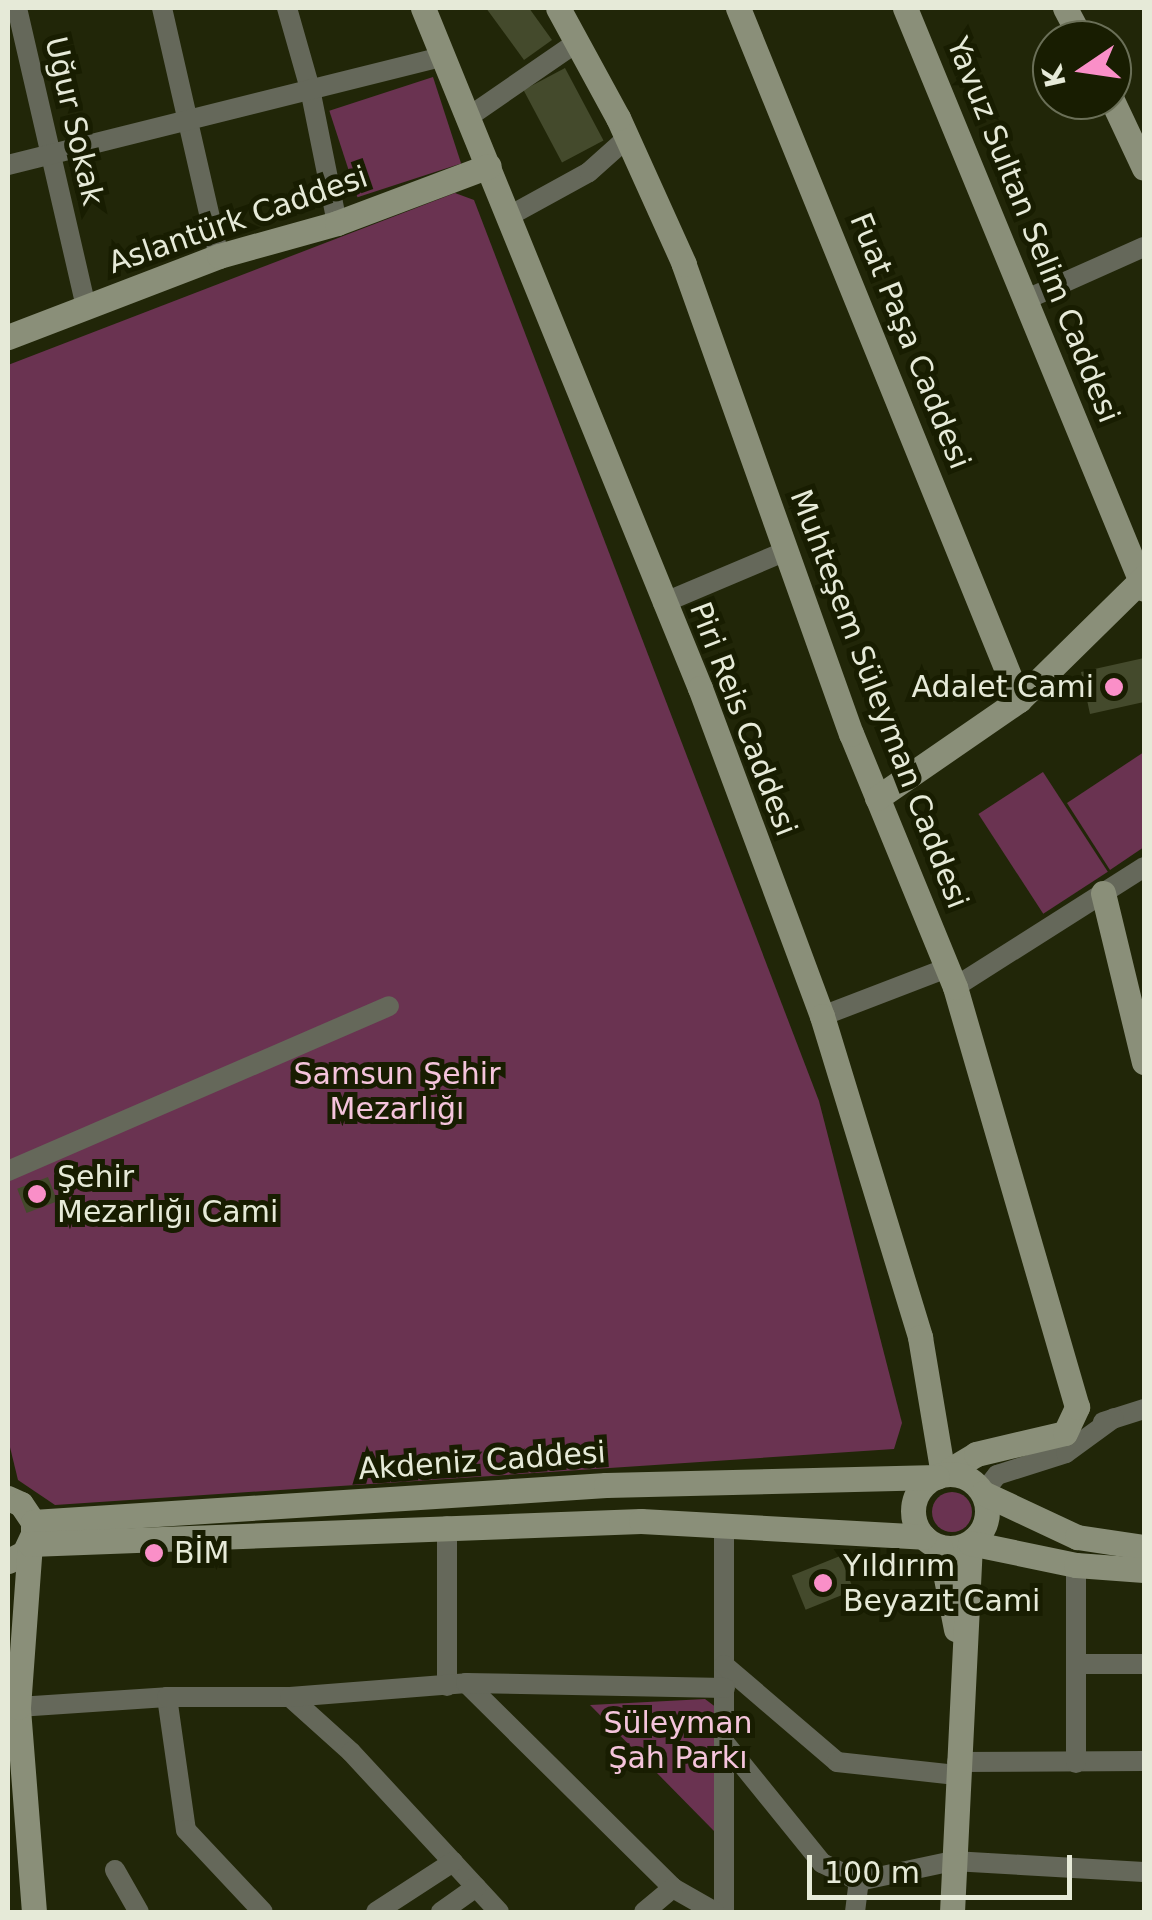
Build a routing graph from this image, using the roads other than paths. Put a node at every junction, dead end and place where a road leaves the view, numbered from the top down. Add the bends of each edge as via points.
1 (17, 8) edge
2 (162, 8) edge
3 (287, 8) edge
4 (423, 8) edge
5 (558, 8) edge
6 (738, 8) edge
7 (905, 8) edge
8 (577, 42) junction
9 (442, 57) junction
10 (310, 89) junction
11 (467, 118) junction
12 (188, 120) junction
13 (1121, 120) edge
14 (626, 138) junction
15 (52, 154) junction
16 (8, 165) edge
17 (489, 166) junction
18 (1144, 168) edge
19 (509, 216) junction
20 (337, 223) junction
21 (1144, 248) edge
22 (220, 256) junction
23 (1027, 299) junction
24 (86, 306) junction
25 (8, 338) edge
26 (786, 551) junction
27 (1143, 582) edge
28 (663, 603) junction
29 (1018, 700) junction
30 (877, 798) junction
31 (1144, 866) edge
32 (1102, 893) junction
33 (951, 977) junction
34 (389, 1006) dead end
35 (822, 1016) junction
36 (1144, 1062) edge
37 (8, 1171) edge
38 (1144, 1410) edge
39 (1114, 1418) junction
40 (1065, 1433) junction
41 (940, 1476) junction
42 (983, 1493) junction
43 (9, 1494) edge
44 (724, 1524) junction
45 (447, 1526) junction
46 (31, 1533) junction
47 (932, 1542) junction
48 (970, 1543) junction
49 (1144, 1546) edge
50 (8, 1561) edge
51 (1076, 1565) junction
52 (1144, 1570) edge
53 (8, 1607) edge
54 (14, 1633) edge
55 (724, 1664) junction
56 (962, 1664) junction
57 (1079, 1664) junction
58 (1144, 1664) edge
59 (457, 1684) junction
60 (725, 1688) junction
61 (166, 1697) junction
62 (290, 1697) junction
63 (15, 1722) edge
64 (724, 1742) junction
65 (1144, 1762) edge
66 (1076, 1763) junction
67 (956, 1768) junction
68 (453, 1862) junction
69 (953, 1862) junction
70 (114, 1870) dead end
71 (1144, 1872) edge
72 (859, 1881) junction
73 (476, 1887) junction
74 (672, 1888) junction
75 (34, 1912) edge
76 (140, 1912) edge
77 (262, 1912) edge
78 (376, 1912) edge
79 (441, 1912) edge
80 (499, 1912) edge
81 (644, 1912) edge
82 (715, 1912) edge
83 (724, 1912) edge
84 (855, 1912) edge
85 (952, 1912) edge

1 - 15 street, Uğur Sokak
2 - 12 street
3 - 10 street
4 - 9 street, Piri Reis Caddesi
5 - 8 street, Muhteşem Süleyman Caddesi
6 - 29 street, Fuat Paşa Caddesi
7 - 23 street, Yavuz Sultan Selim Caddesi
8 - 11 street
8 - 14 street, Muhteşem Süleyman Caddesi
9 - 10 street
9 - 11 street, Piri Reis Caddesi
10 - 12 street
10 - 20 street
11 - 17 street, Piri Reis Caddesi
12 - 15 street
12 - 22 street
13 - 18 street
14 - 19 street via 589,172
14 - 26 street, Muhteşem Süleyman Caddesi via 684,264
15 - 16 street
15 - 24 street, Uğur Sokak
17 - 19 street, Piri Reis Caddesi
17 - 20 street, Aslantürk Caddesi
19 - 28 street, Piri Reis Caddesi
20 - 22 street, Aslantürk Caddesi
21 - 23 street
22 - 24 street, Aslantürk Caddesi
23 - 27 street, Yavuz Sultan Selim Caddesi
24 - 25 street, Aslantürk Caddesi
26 - 28 street
26 - 30 street, Muhteşem Süleyman Caddesi
27 - 29 street
28 - 35 street, Piri Reis Caddesi
29 - 30 street
30 - 33 street, Muhteşem Süleyman Caddesi
31 - 32 street
32 - 33 street
32 - 36 street
33 - 35 street
33 - 40 street, Muhteşem Süleyman Caddesi via 1078,1407
34 - 37 street
35 - 41 street, Piri Reis Caddesi via 920,1337
38 - 39 street
39 - 40 street
39 - 42 street via 1066,1453 997,1475
40 - 41 street via 976,1454
41 - 42 street via 966,1477
41 - 46 street, Akdeniz Caddesi via 606,1485
41 - 47 street via 923,1486 913,1507 914,1520
42 - 48 street via 988,1516
42 - 49 street via 1078,1537
43 - 46 street via 21,1504
44 - 45 street, Akdeniz Caddesi
44 - 47 street, Akdeniz Caddesi
44 - 55 street
45 - 46 street, Akdeniz Caddesi
45 - 59 street
46 - 50 street
46 - 54 street
47 - 48 street
47 - 56 street
48 - 51 street
48 - 56 street
51 - 52 street
51 - 57 street
53 - 54 street
54 - 63 street
55 - 60 street
55 - 67 street via 837,1762
56 - 67 street
57 - 58 street
57 - 66 street
59 - 60 street
59 - 62 street
59 - 74 street
60 - 64 street
61 - 62 street
61 - 63 street
61 - 77 street via 186,1830
62 - 68 street
63 - 75 street
64 - 72 street via 822,1863
64 - 83 street
65 - 66 street
66 - 67 street
67 - 69 street
68 - 73 street
68 - 78 street
69 - 71 street
69 - 72 street
69 - 85 street
70 - 76 street
72 - 84 street
73 - 79 street
73 - 80 street
74 - 81 street
74 - 82 street

